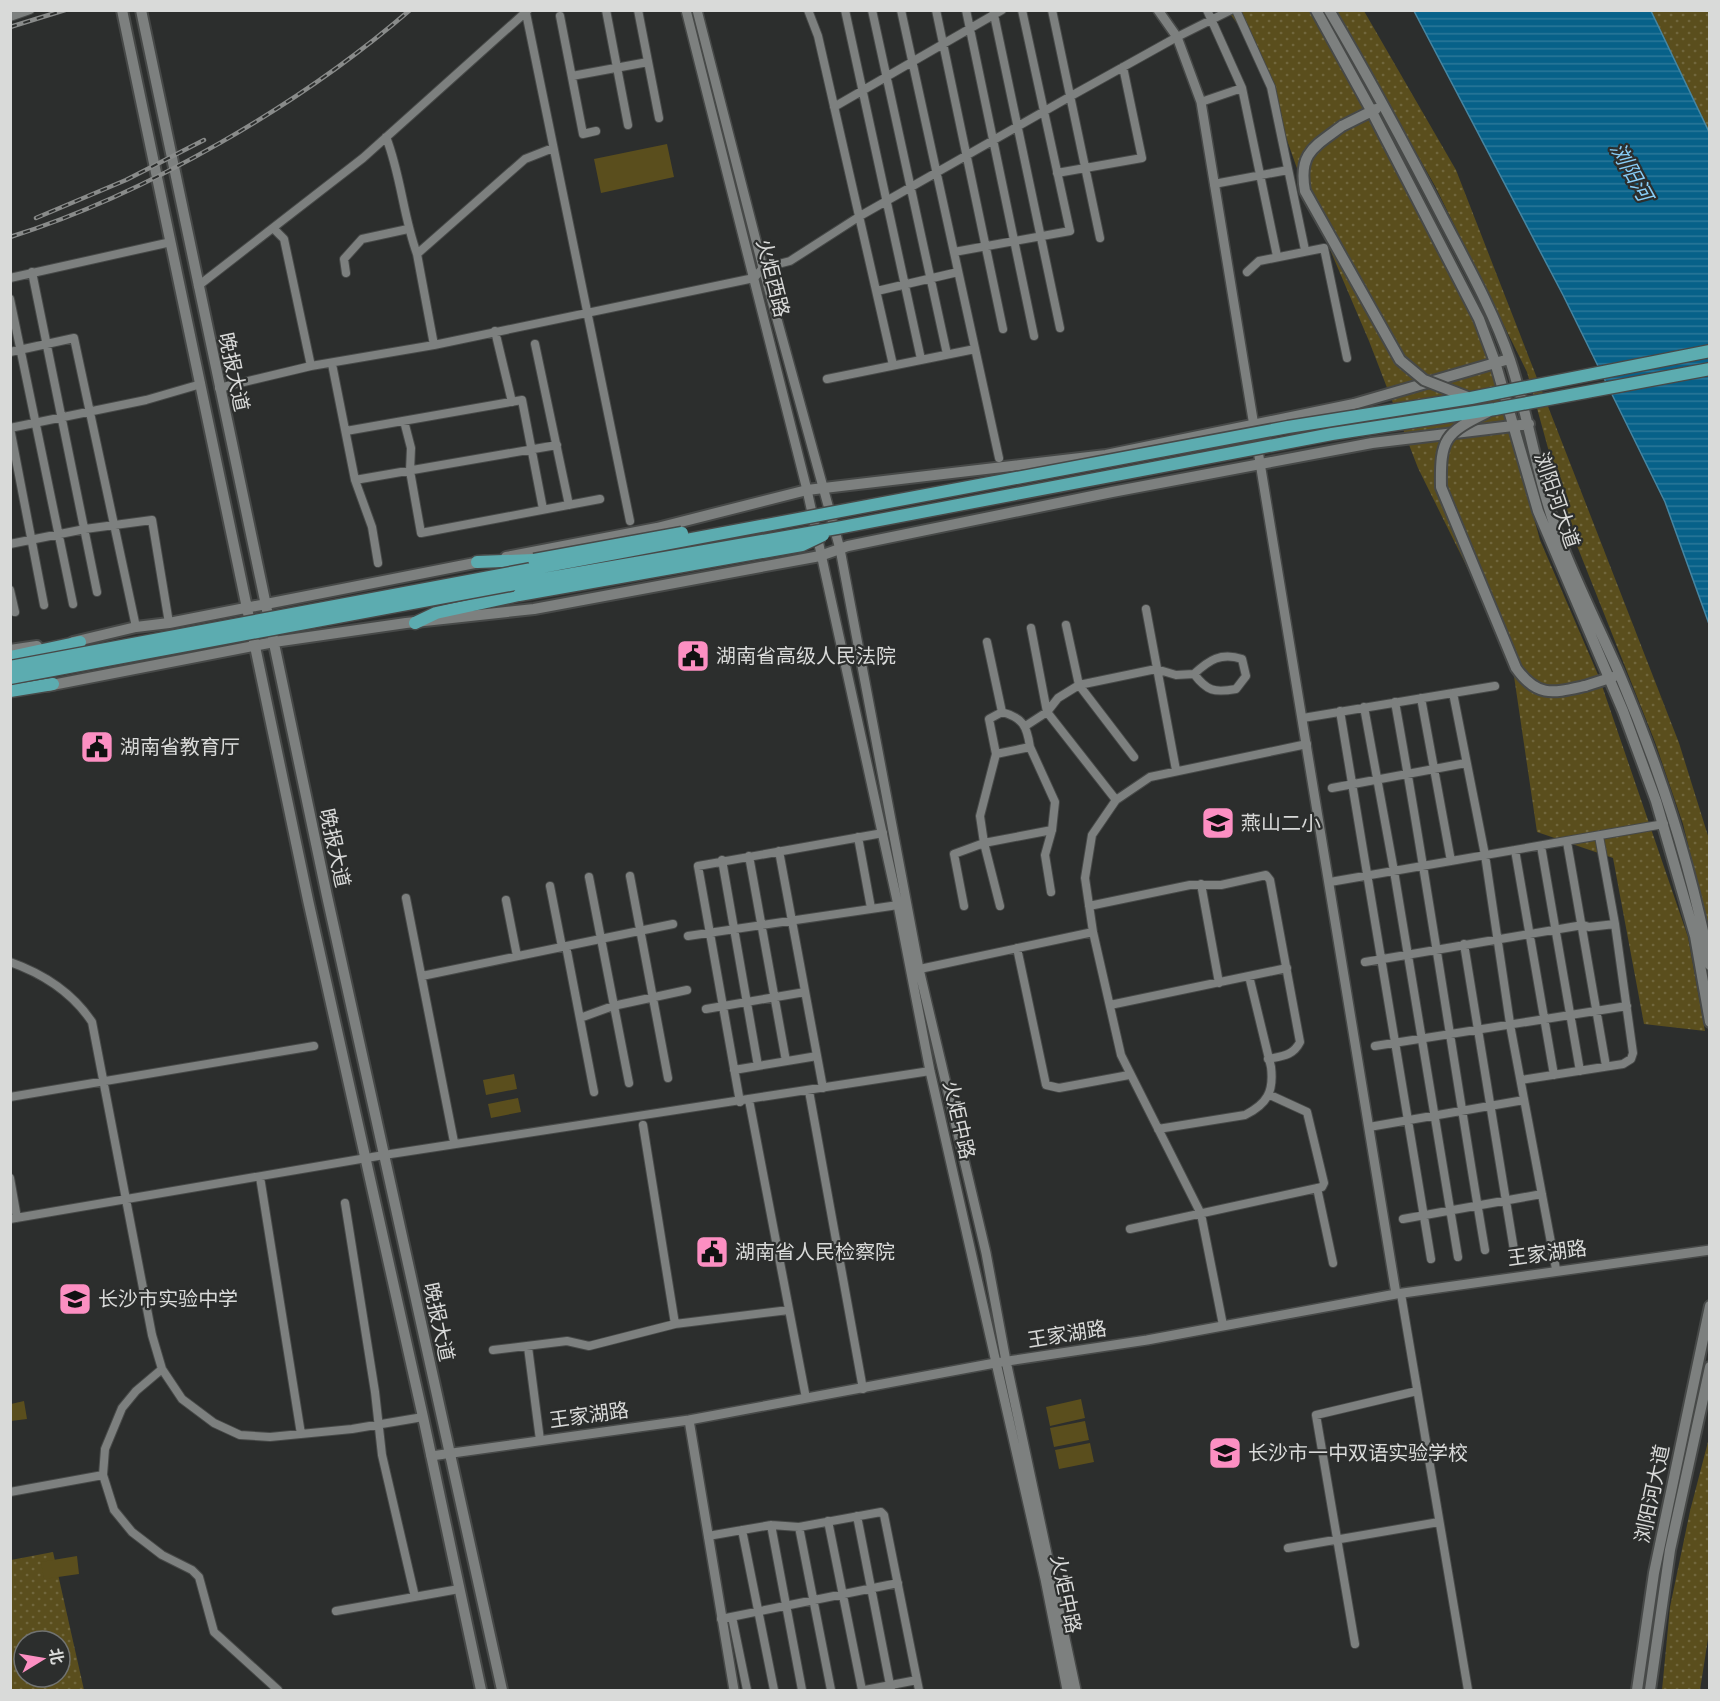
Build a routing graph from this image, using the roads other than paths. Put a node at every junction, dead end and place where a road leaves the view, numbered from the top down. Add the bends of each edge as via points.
1 (30, 10) edge
2 (122, 10) edge
3 (141, 10) edge
4 (606, 10) edge
5 (638, 10) edge
6 (686, 10) edge
7 (697, 10) edge
8 (808, 10) edge
9 (845, 10) edge
10 (872, 10) edge
11 (901, 10) edge
12 (936, 10) edge
13 (966, 10) edge
14 (1002, 10) edge
15 (1022, 10) edge
16 (1052, 10) edge
17 (1158, 10) edge
18 (1207, 10) edge
19 (1231, 10) edge
20 (1236, 10) edge
21 (1316, 10) edge
22 (1329, 10) edge
23 (527, 12) edge
24 (993, 13) edge
25 (560, 16) dead end
26 (10, 17) edge
27 (1213, 19) junction
28 (969, 29) junction
29 (1177, 37) junction
30 (943, 44) junction
31 (648, 62) junction
32 (912, 62) junction
33 (616, 67) junction
34 (1123, 67) junction
35 (572, 76) junction
36 (887, 78) junction
37 (1242, 88) junction
38 (861, 92) junction
39 (1071, 96) junction
40 (1201, 102) junction
41 (1384, 103) junction
42 (834, 107) junction
43 (1045, 111) junction
44 (1372, 112) junction
45 (659, 118) dead end
46 (628, 125) dead end
47 (1018, 127) junction
48 (596, 131) dead end
49 (386, 137) junction
50 (993, 141) junction
51 (553, 148) junction
52 (968, 155) junction
53 (1087, 168) junction
54 (1288, 170) junction
55 (936, 172) junction
56 (1058, 173) junction
57 (1260, 174) junction
58 (1214, 184) junction
59 (910, 187) junction
60 (885, 202) junction
61 (860, 216) junction
62 (273, 228) junction
63 (408, 230) junction
64 (1042, 236) junction
65 (1100, 238) dead end
66 (1015, 241) junction
67 (171, 242) junction
68 (987, 246) junction
69 (1305, 250) junction
70 (954, 252) junction
71 (417, 254) junction
72 (1277, 256) junction
73 (763, 268) junction
74 (32, 272) junction
75 (958, 272) junction
76 (1247, 272) dead end
77 (346, 273) dead end
78 (10, 278) edge
79 (754, 278) junction
80 (931, 278) junction
81 (904, 284) junction
82 (198, 286) junction
83 (877, 291) junction
84 (10, 300) edge
85 (586, 313) junction
86 (1060, 328) dead end
87 (1003, 329) dead end
88 (495, 332) junction
89 (1034, 336) dead end
90 (47, 344) junction
91 (535, 344) dead end
92 (434, 345) junction
93 (975, 349) junction
94 (20, 350) junction
95 (1710, 351) edge
96 (10, 352) edge
97 (947, 354) junction
98 (1347, 358) dead end
99 (921, 359) junction
100 (1509, 359) junction
101 (1495, 362) junction
102 (332, 364) junction
103 (893, 365) junction
104 (311, 366) junction
105 (1710, 369) edge
106 (827, 379) dead end
107 (201, 384) junction
108 (219, 388) junction
109 (1471, 399) junction
110 (512, 402) junction
111 (1495, 409) junction
112 (89, 412) junction
113 (63, 417) junction
114 (404, 421) junction
115 (36, 423) junction
116 (1255, 424) junction
117 (1529, 424) junction
118 (1514, 425) junction
119 (10, 428) edge
120 (346, 431) junction
121 (556, 446) junction
122 (531, 450) junction
123 (999, 458) dead end
124 (1262, 463) junction
125 (410, 471) junction
126 (355, 480) junction
127 (823, 488) junction
128 (807, 490) junction
129 (600, 499) dead end
130 (569, 505) junction
131 (543, 510) junction
132 (829, 513) junction
133 (630, 521) dead end
134 (113, 526) junction
135 (837, 528) junction
136 (85, 529) junction
137 (58, 534) junction
138 (32, 540) junction
139 (10, 544) edge
140 (840, 549) junction
141 (820, 556) junction
142 (477, 562) junction
143 (378, 563) dead end
144 (10, 590) edge
145 (97, 592) dead end
146 (73, 604) dead end
147 (265, 604) junction
148 (44, 605) dead end
149 (249, 608) junction
150 (1146, 609) dead end
151 (15, 612) dead end
152 (169, 623) junction
153 (415, 623) junction
154 (1066, 625) dead end
155 (136, 627) junction
156 (1031, 628) dead end
157 (80, 642) junction
158 (274, 642) junction
159 (987, 642) dead end
160 (255, 645) junction
161 (10, 650) edge
162 (10, 657) edge
163 (10, 667) edge
164 (1156, 669) junction
165 (1194, 674) junction
166 (1614, 676) junction
167 (10, 678) edge
168 (53, 684) joint
169 (1079, 685) junction
170 (1495, 686) dead end
171 (10, 693) edge
172 (1453, 693) junction
173 (1421, 698) junction
174 (1395, 702) junction
175 (1364, 707) junction
176 (1340, 711) junction
177 (1002, 712) junction
178 (1047, 712) junction
179 (1303, 718) junction
180 (1027, 725) junction
181 (1307, 744) junction
182 (1030, 747) junction
183 (996, 753) junction
184 (1134, 758) dead end
185 (1466, 763) junction
186 (1434, 769) junction
187 (1176, 770) junction
188 (1408, 772) junction
189 (1377, 778) junction
190 (1352, 783) junction
191 (1332, 788) dead end
192 (1116, 800) junction
193 (1664, 824) junction
194 (1052, 830) junction
195 (883, 833) junction
196 (1599, 836) junction
197 (858, 837) junction
198 (1567, 842) junction
199 (984, 843) junction
200 (1541, 846) junction
201 (1515, 850) junction
202 (779, 851) junction
203 (1485, 855) junction
204 (749, 856) junction
205 (722, 860) junction
206 (1451, 861) junction
207 (1424, 866) junction
208 (1394, 871) junction
209 (1368, 875) junction
210 (630, 876) dead end
211 (589, 877) dead end
212 (1330, 882) junction
213 (1201, 884) junction
214 (550, 886) dead end
215 (1052, 892) dead end
216 (406, 898) dead end
217 (506, 900) dead end
218 (898, 905) junction
219 (964, 906) dead end
220 (1000, 906) dead end
221 (1089, 906) junction
222 (871, 908) junction
223 (792, 920) junction
224 (673, 924) dead end
225 (1615, 924) junction
226 (762, 925) junction
227 (1583, 925) junction
228 (733, 929) junction
229 (1556, 929) junction
230 (640, 931) junction
231 (1093, 932) junction
232 (709, 933) junction
233 (1530, 933) junction
234 (688, 936) dead end
235 (1500, 937) junction
236 (600, 939) junction
237 (1464, 944) junction
238 (564, 946) junction
239 (1017, 948) junction
240 (1436, 948) junction
241 (1407, 954) junction
242 (517, 956) junction
243 (1381, 958) junction
244 (10, 962) edge
245 (1365, 962) dead end
246 (1710, 965) edge
247 (1287, 968) junction
248 (915, 970) junction
249 (422, 976) junction
250 (1249, 976) junction
251 (1219, 983) junction
252 (687, 990) dead end
253 (805, 992) junction
254 (653, 997) junction
255 (775, 997) junction
256 (747, 1002) junction
257 (1110, 1005) junction
258 (613, 1006) junction
259 (1627, 1006) junction
260 (722, 1007) junction
261 (706, 1010) dead end
262 (1598, 1011) junction
263 (1570, 1015) junction
264 (580, 1018) junction
265 (1545, 1018) junction
266 (1710, 1022) edge
267 (1511, 1024) junction
268 (1476, 1029) junction
269 (1449, 1034) junction
270 (1421, 1038) junction
271 (1395, 1043) junction
272 (314, 1046) dead end
273 (1375, 1046) dead end
274 (817, 1056) junction
275 (1268, 1059) junction
276 (786, 1061) junction
277 (758, 1066) junction
278 (1606, 1066) junction
279 (734, 1070) junction
280 (930, 1071) junction
281 (1580, 1071) junction
282 (1129, 1075) junction
283 (1554, 1075) junction
284 (668, 1078) dead end
285 (1521, 1080) junction
286 (105, 1083) junction
287 (628, 1083) dead end
288 (823, 1088) junction
289 (809, 1090) junction
290 (594, 1092) dead end
291 (1270, 1095) junction
292 (10, 1097) edge
293 (1524, 1100) junction
294 (744, 1101) junction
295 (1489, 1106) junction
296 (1460, 1111) junction
297 (1433, 1116) junction
298 (1407, 1120) junction
299 (643, 1125) dead end
300 (1369, 1127) junction
301 (1158, 1129) junction
302 (454, 1142) dead end
303 (384, 1155) junction
304 (366, 1160) junction
305 (260, 1177) junction
306 (10, 1178) edge
307 (1317, 1188) junction
308 (1542, 1194) junction
309 (126, 1199) junction
310 (1506, 1201) junction
311 (345, 1203) dead end
312 (1477, 1206) junction
313 (1450, 1212) junction
314 (1201, 1214) junction
315 (1424, 1216) junction
316 (14, 1219) edge
317 (1403, 1219) dead end
318 (1130, 1229) dead end
319 (1485, 1250) dead end
320 (1514, 1250) dead end
321 (1710, 1250) edge
322 (1458, 1257) dead end
323 (1431, 1259) dead end
324 (1333, 1263) dead end
325 (1556, 1269) junction
326 (1399, 1294) junction
327 (1710, 1306) edge
328 (789, 1310) junction
329 (675, 1324) junction
330 (1224, 1325) junction
331 (528, 1347) junction
332 (492, 1350) dead end
333 (1006, 1361) junction
334 (995, 1363) junction
335 (1710, 1367) edge
336 (162, 1369) junction
337 (863, 1389) junction
338 (1417, 1391) junction
339 (805, 1393) dead end
340 (423, 1417) junction
341 (689, 1420) junction
342 (377, 1425) junction
343 (301, 1434) junction
344 (540, 1440) junction
345 (450, 1453) junction
346 (431, 1456) junction
347 (103, 1475) junction
348 (10, 1492) edge
349 (857, 1516) junction
350 (828, 1521) junction
351 (1439, 1522) junction
352 (771, 1525) junction
353 (799, 1527) junction
354 (742, 1530) junction
355 (708, 1536) junction
356 (1337, 1540) junction
357 (1288, 1548) dead end
358 (898, 1583) junction
359 (872, 1588) junction
360 (459, 1589) junction
361 (843, 1594) junction
362 (415, 1597) junction
363 (812, 1600) junction
364 (787, 1606) junction
365 (336, 1611) dead end
366 (758, 1611) junction
367 (732, 1617) junction
368 (721, 1619) junction
369 (1355, 1644) dead end
370 (917, 1680) junction
371 (891, 1688) edge
372 (278, 1690) edge
373 (481, 1690) edge
374 (502, 1690) edge
375 (734, 1690) edge
376 (747, 1690) edge
377 (774, 1690) edge
378 (802, 1690) edge
379 (831, 1690) edge
380 (863, 1690) edge
381 (919, 1690) edge
382 (1066, 1690) edge
383 (1076, 1690) edge
384 (1468, 1690) edge
385 (1637, 1690) edge
386 (1650, 1690) edge

1 - 26 street
2 - 67 main road, 晚报大道
3 - 82 main road, 晚报大道
4 - 33 street
5 - 31 street
6 - 79 street, 火炬西路
7 - 73 street, 火炬西路
8 - 42 street
9 - 38 street
10 - 36 street
11 - 32 street
12 - 30 street
13 - 28 street
14 - 24 street
15 - 43 street
16 - 39 street
17 - 29 street
18 - 27 street
19 - 27 street
20 - 54 street via 1271,87
21 - 44 main road, 浏阳河大道
22 - 41 main road, 浏阳河大道
23 - 49 street
23 - 51 street
24 - 28 street
24 - 47 street
25 - 35 street
27 - 29 street
27 - 37 street
28 - 30 street
28 - 50 street
29 - 34 street
29 - 40 street
30 - 32 street
30 - 52 street
31 - 33 street
31 - 45 street
32 - 36 street
32 - 55 street
33 - 35 street
33 - 46 street
34 - 39 street
34 - 53 street via 1142,158
35 - 48 street via 583,134
36 - 38 street
36 - 59 street
37 - 40 street
37 - 57 street
38 - 42 street
38 - 60 street
39 - 43 street
39 - 53 street
40 - 58 street
41 - 44 main road
41 - 100 main road, 浏阳河大道 via 1474,279
42 - 61 street
43 - 47 street
43 - 56 street
44 - 101 main road, 浏阳河大道 via 1479,319
44 - 109 main road, bridge via 1342,126 1311,149 1301,172 1305,191 1400,360 1424,380
47 - 50 street
47 - 64 street
49 - 62 street
49 - 63 street
50 - 52 street
50 - 66 street
51 - 71 street via 525,159
51 - 85 street
52 - 55 street
52 - 68 street
53 - 56 street
53 - 65 street
54 - 57 street
54 - 69 street
55 - 59 street
55 - 70 street
56 - 64 street via 1070,231
57 - 58 street
57 - 72 street
58 - 116 street
59 - 60 street
59 - 80 street
60 - 61 street
60 - 81 street
61 - 73 street via 790,261
61 - 83 street
62 - 82 street
62 - 104 street via 284,239
63 - 71 street
63 - 77 street via 362,239 344,259
64 - 66 street
64 - 86 street
66 - 68 street
66 - 89 street
67 - 74 street
67 - 107 main road, 晚报大道
68 - 70 street
68 - 87 street
69 - 72 street
69 - 98 street via 1324,248
70 - 75 street
71 - 92 street
72 - 76 street via 1259,261
73 - 79 street
73 - 127 street, 火炬西路
74 - 78 street
74 - 90 street
75 - 80 street
75 - 93 street
79 - 85 street
79 - 128 street, 火炬西路
80 - 81 street
80 - 97 street
81 - 83 street
81 - 99 street
82 - 108 main road, 晚报大道
83 - 103 street
84 - 94 street
85 - 88 street
85 - 133 street
88 - 92 street
88 - 110 street
90 - 94 street
90 - 112 street via 74,338
90 - 113 street
91 - 121 street
92 - 102 street
93 - 97 street
93 - 123 street
94 - 96 street
94 - 115 street
95 - 109 highway, bridge
97 - 99 street
99 - 103 street
100 - 101 main road
100 - 117 main road, 浏阳河大道
101 - 116 main road via 1354,404
101 - 118 main road, 浏阳河大道
102 - 104 street
102 - 120 street
103 - 106 street
104 - 108 street
105 - 111 highway, bridge
107 - 112 street
107 - 149 main road, 晚报大道
108 - 147 main road, 晚报大道
109 - 132 highway, bridge via 1288,427
110 - 114 street
110 - 122 street via 522,400
111 - 135 highway, bridge via 1332,434
111 - 166 main road, bridge via 1454,429 1440,457 1441,486 1516,668 1524,679 1545,692 1560,692
112 - 113 street
112 - 134 street
113 - 115 street
113 - 136 street
114 - 120 street
114 - 125 street via 411,448
115 - 119 street
115 - 137 street
116 - 124 street
116 - 127 main road via 1106,455
117 - 118 main road
117 - 166 main road, 浏阳河大道 via 1547,506
118 - 124 main road via 1372,443
118 - 166 main road, 浏阳河大道 via 1538,511
119 - 138 street
120 - 126 street
121 - 122 street
121 - 130 street
122 - 125 street
122 - 131 street
124 - 140 main road
124 - 179 street
125 - 126 street
125 - 131 street via 421,533
126 - 143 street via 372,527
127 - 128 main road
127 - 140 street, 火炬西路
128 - 141 street, 火炬西路
128 - 142 main road via 657,528
129 - 130 street
130 - 131 street
132 - 142 highway, bridge via 783,514 534,560
132 - 163 highway, bridge
134 - 136 street
134 - 152 street via 152,520
134 - 155 street
135 - 153 highway, bridge via 802,545 519,595 436,613
135 - 167 highway, bridge
136 - 137 street
136 - 145 street
137 - 138 street
137 - 146 street
138 - 139 street
138 - 148 street
140 - 141 main road
140 - 248 street, 火炬西路
141 - 153 main road via 534,609
141 - 195 street, 火炬中路
142 - 147 main road
144 - 151 street
147 - 149 main road
147 - 158 main road, 晚报大道
149 - 152 main road
149 - 160 main road, 晚报大道
150 - 164 street
152 - 155 main road
153 - 158 main road
154 - 169 street
155 - 157 main road
156 - 178 street
157 - 161 main road
157 - 162 highway
158 - 160 main road
158 - 303 main road, 晚报大道
159 - 177 street
160 - 168 main road
160 - 304 main road, 晚报大道
164 - 165 street via 1176,675
164 - 169 street
164 - 187 street
165 - 165 street via 1204,687 1221,692 1236,689 1246,676 1242,659 1228,655 1209,660
166 - 193 main road, 浏阳河大道
166 - 246 main road, 浏阳河大道 via 1666,797 1688,869
168 - 171 highway
169 - 178 street via 1058,698
169 - 184 street
170 - 172 street
172 - 173 street
172 - 185 street
173 - 174 street
173 - 186 street
174 - 175 street
174 - 188 street
175 - 176 street
175 - 189 street
176 - 179 street
176 - 190 street
177 - 180 street
177 - 183 street via 989,719
178 - 180 street
178 - 192 street
179 - 181 street
180 - 182 street
181 - 187 street
181 - 212 street
182 - 183 street
182 - 194 street via 1055,802
183 - 199 street via 980,816
185 - 186 street
185 - 203 street
186 - 188 street
186 - 206 street
187 - 192 street via 1150,777
188 - 189 street
188 - 207 street
189 - 190 street
189 - 208 street
190 - 191 street
190 - 209 street
192 - 221 street via 1092,835 1085,878
193 - 196 street
193 - 266 main road, 浏阳河大道 via 1695,936
194 - 199 street
194 - 215 street via 1044,855
195 - 197 street
195 - 218 street, 火炬中路
196 - 198 street
196 - 225 street
197 - 202 street
197 - 222 street
198 - 200 street
198 - 227 street
199 - 219 street via 954,854
199 - 220 street
200 - 201 street
200 - 229 street
201 - 203 street
201 - 233 street
202 - 204 street
202 - 223 street
203 - 206 street
203 - 235 street
204 - 205 street
204 - 226 street
205 - 228 street
205 - 232 street via 698,866
206 - 207 street
207 - 208 street
207 - 240 street
208 - 209 street
208 - 241 street
209 - 212 street
209 - 243 street
210 - 230 street
211 - 236 street
212 - 300 street
213 - 221 street
213 - 247 street via 1221,885 1266,875
213 - 251 street
214 - 238 street
216 - 249 street
217 - 242 street
218 - 222 street
218 - 248 street, 火炬中路
221 - 231 street
222 - 223 street
223 - 226 street
223 - 253 street
224 - 230 street
225 - 227 street
225 - 259 street
226 - 228 street
226 - 255 street
227 - 229 street
227 - 262 street
228 - 232 street
228 - 256 street
229 - 233 street
229 - 263 street
230 - 236 street
230 - 254 street
231 - 239 street
231 - 257 street
232 - 234 street
232 - 260 street
233 - 235 street
233 - 265 street
235 - 237 street
235 - 267 street
236 - 238 street
236 - 258 street
237 - 240 street
237 - 268 street
238 - 242 street
238 - 264 street
239 - 248 street
239 - 282 street via 1046,1085 1059,1088
240 - 241 street
240 - 269 street
241 - 243 street
241 - 270 street
242 - 249 street
243 - 245 street
243 - 271 street
244 - 286 street via 38,972 81,1006 97,1037
247 - 250 street
247 - 275 street via 1300,1042 1296,1051
248 - 280 street, 火炬中路
248 - 333 street via 986,1253
249 - 302 street
250 - 251 street
250 - 275 street
251 - 257 street
252 - 254 street
253 - 255 street
253 - 274 street
254 - 258 street
254 - 284 street
255 - 256 street
255 - 276 street
256 - 260 street
256 - 277 street
257 - 282 street
258 - 264 street
258 - 287 street
259 - 262 street
259 - 278 street via 1631,1059
260 - 261 street
260 - 279 street
262 - 263 street
262 - 278 street
263 - 265 street
263 - 281 street
264 - 290 street
265 - 267 street
265 - 283 street
267 - 268 street
267 - 285 street
268 - 269 street
268 - 295 street
269 - 270 street
269 - 296 street
270 - 271 street
270 - 297 street
271 - 273 street
271 - 298 street
272 - 286 street
274 - 276 street
274 - 288 street
275 - 291 street
276 - 277 street
277 - 279 street
278 - 281 street
279 - 294 street
280 - 288 street
280 - 334 street, 火炬中路
281 - 283 street
282 - 301 street
283 - 285 street
285 - 293 street
286 - 292 street
286 - 309 street
288 - 289 street
289 - 294 street
289 - 337 street
291 - 301 street via 1245,1115
291 - 307 street via 1307,1112 1324,1184
293 - 295 street
293 - 308 street
294 - 303 street
294 - 328 street
295 - 296 street
295 - 310 street
296 - 297 street
296 - 312 street
297 - 298 street
297 - 313 street
298 - 300 street
298 - 315 street
299 - 329 street
300 - 326 street
301 - 314 street
303 - 304 street
303 - 345 main road, 晚报大道
304 - 305 street
304 - 340 main road, 晚报大道
305 - 309 street
305 - 343 street
306 - 316 street
307 - 314 street
307 - 324 street
308 - 310 street
308 - 325 street
309 - 316 street
309 - 336 street
310 - 312 street
310 - 320 street
311 - 342 street
312 - 313 street
312 - 319 street
313 - 315 street
313 - 322 street
314 - 318 street
314 - 330 street
315 - 317 street
315 - 323 street
321 - 325 street, 王家湖路
325 - 326 street, 王家湖路
326 - 330 street, 王家湖路
326 - 338 street
327 - 385 main road, 浏阳河大道 via 1654,1573
328 - 329 street
328 - 339 street
329 - 331 street via 589,1346 567,1341
330 - 333 street, 王家湖路
331 - 332 street
331 - 344 street
333 - 334 street, 王家湖路
333 - 383 street
334 - 337 street, 王家湖路
334 - 382 street, 火炬中路 via 1045,1579
335 - 386 main road, 浏阳河大道 via 1670,1550
336 - 343 street via 182,1399 214,1423 240,1435
336 - 347 street via 122,1408 105,1449
337 - 341 street, 王家湖路
338 - 351 street
338 - 356 street via 1316,1414
340 - 342 street
340 - 346 main road, 晚报大道
341 - 344 street, 王家湖路
341 - 355 street
342 - 343 street
342 - 362 street
344 - 345 street, 王家湖路
345 - 346 street, 王家湖路
345 - 374 main road, 晚报大道
346 - 360 main road, 晚报大道
347 - 348 street
347 - 372 street via 114,1510 122,1521 162,1555 199,1577 214,1632
349 - 350 street
349 - 358 street via 883,1513
349 - 359 street
350 - 353 street
350 - 361 street
351 - 356 street
351 - 384 street
352 - 353 street
352 - 354 street
352 - 364 street
353 - 363 street
354 - 355 street
354 - 366 street
355 - 368 street
356 - 357 street
356 - 369 street
358 - 359 street
358 - 370 street
359 - 361 street
359 - 371 street
360 - 362 street
360 - 373 main road, 晚报大道
361 - 363 street
361 - 380 street
362 - 365 street
363 - 364 street
363 - 379 street
364 - 366 street
364 - 378 street
366 - 367 street
366 - 377 street
367 - 368 street
367 - 376 street
368 - 375 street
370 - 371 street
370 - 381 street
371 - 380 street

